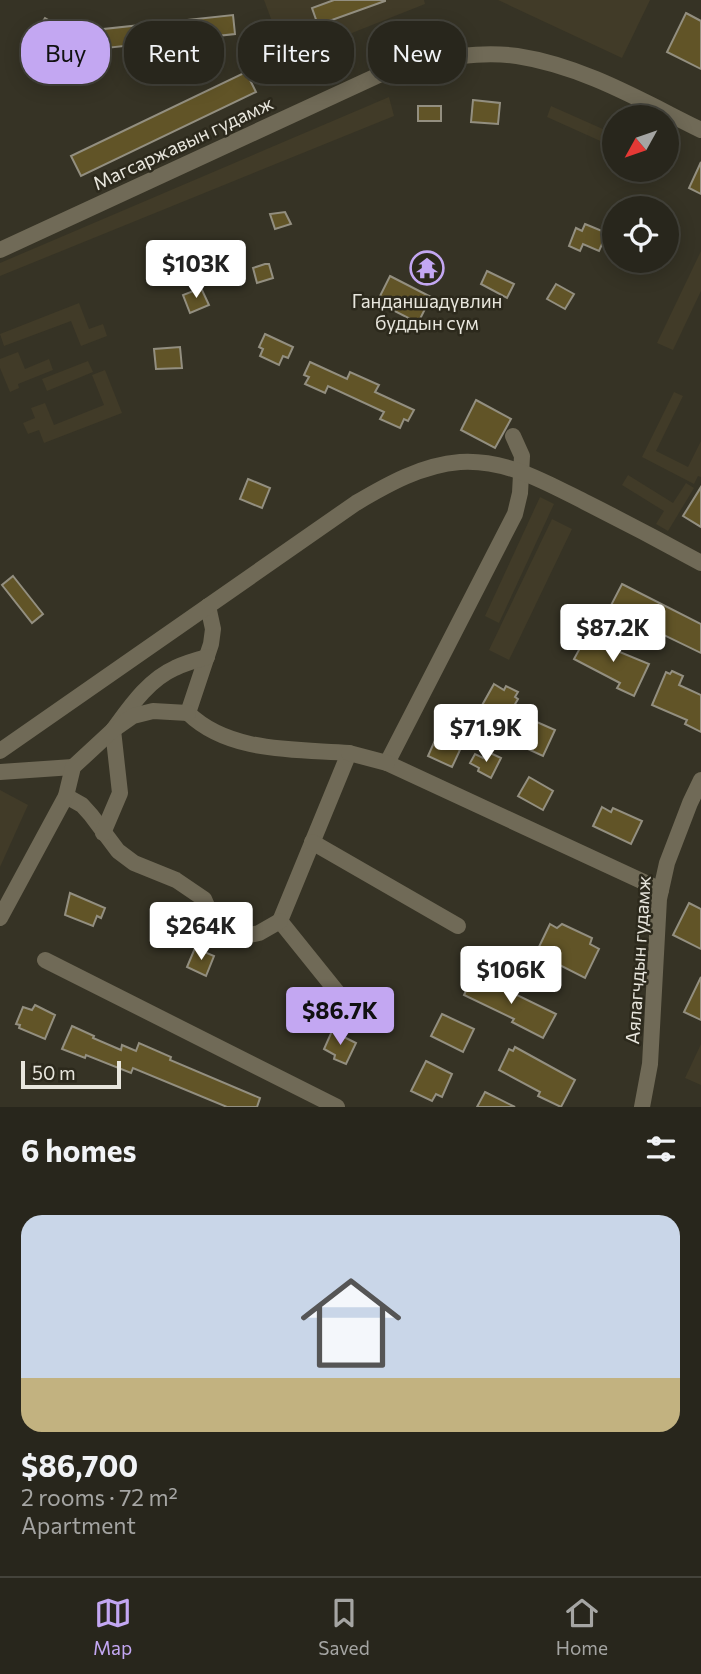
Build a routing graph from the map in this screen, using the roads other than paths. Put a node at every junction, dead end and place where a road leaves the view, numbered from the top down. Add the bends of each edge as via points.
1 (701, 130) edge
2 (0, 250) edge
3 (513, 436) dead end
4 (522, 472) junction
5 (701, 563) edge
6 (208, 606) junction
7 (207, 657) junction
8 (188, 713) junction
9 (113, 730) junction
10 (0, 751) edge
11 (349, 753) junction
12 (387, 763) junction
13 (74, 767) junction
14 (0, 772) edge
15 (701, 780) edge
16 (66, 796) junction
17 (103, 833) junction
18 (312, 842) junction
19 (661, 890) junction
20 (0, 918) edge
21 (280, 921) junction
22 (458, 926) dead end
23 (45, 960) dead end
24 (350, 1009) dead end
25 (337, 1107) edge
26 (642, 1107) edge

1 - 2 street, Магсаржавын гудамж via 570,68 515,55 452,57 394,68
3 - 4 street via 522,456
4 - 5 street
4 - 6 street via 461,462 397,480 356,503
4 - 12 street via 509,530
6 - 7 street via 213,629
6 - 10 street
7 - 8 street
7 - 9 street via 173,668 152,683
8 - 9 street via 153,711 133,716
8 - 11 street via 219,735 245,743
9 - 13 street
9 - 17 street via 120,793
11 - 12 street
11 - 18 street
12 - 19 street
13 - 14 street
13 - 16 street
15 - 19 street, Аялагчдын гудамж via 667,863
16 - 17 street via 82,805
16 - 20 street
17 - 21 street via 134,863 176,880 204,899 213,920 231,933 259,933
18 - 21 street
18 - 22 street
19 - 26 street, Аялагчдын гудамж via 650,1064
21 - 24 street
23 - 25 street

